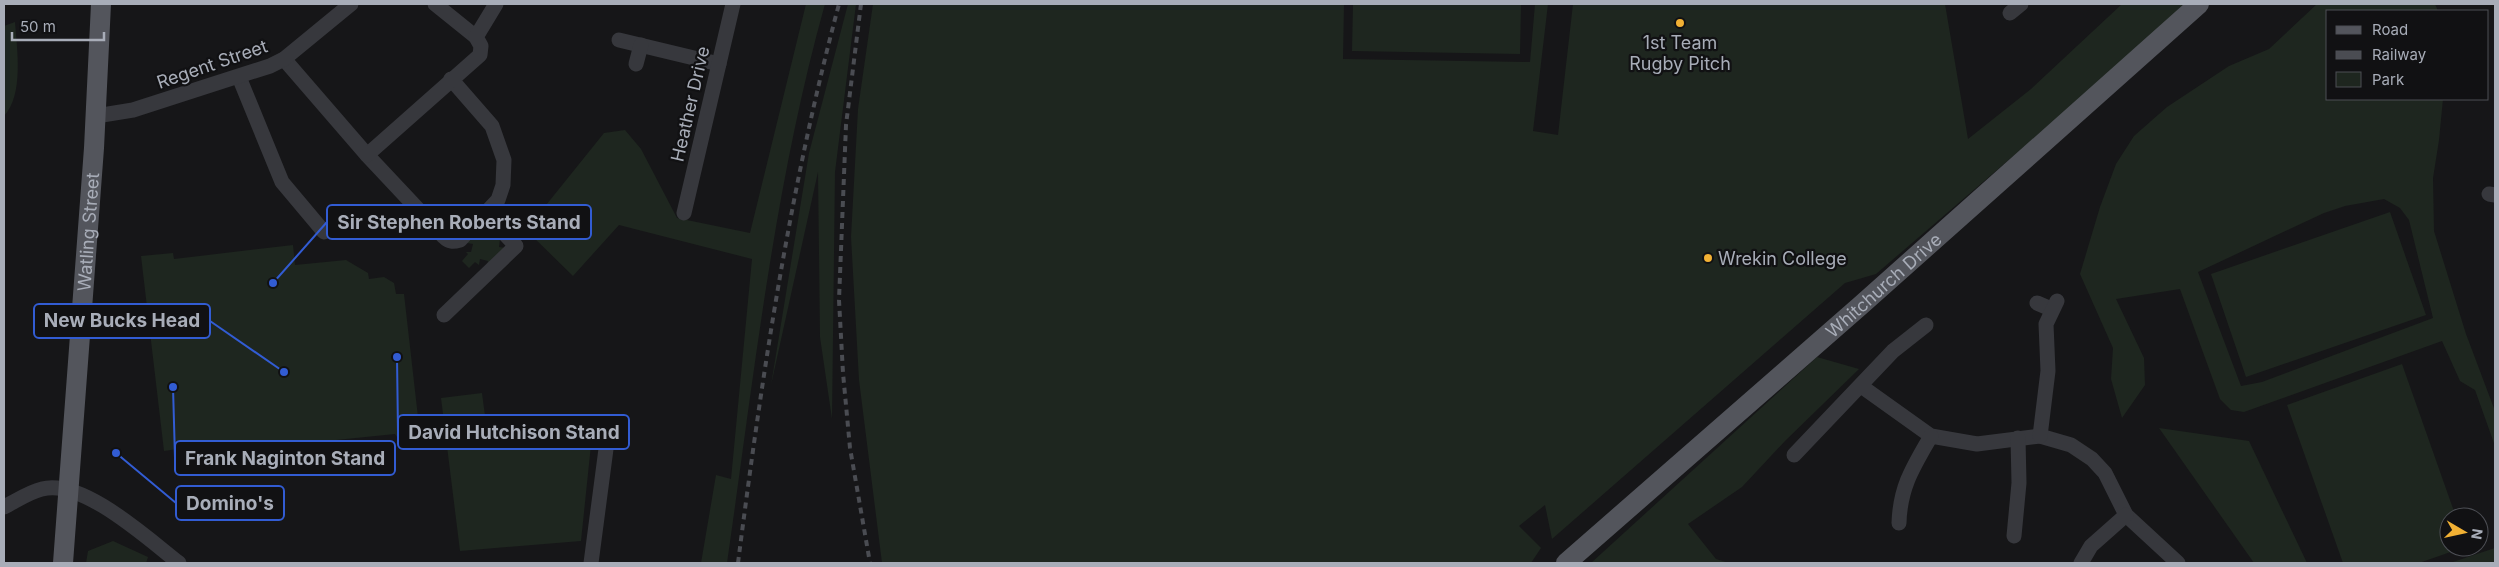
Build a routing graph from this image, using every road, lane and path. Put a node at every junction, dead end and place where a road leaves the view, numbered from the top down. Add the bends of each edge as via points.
1 (101, 4) edge
2 (351, 4) edge
3 (435, 4) edge
4 (496, 4) edge
5 (733, 4) edge
6 (2199, 4) edge
7 (476, 37) junction
8 (618, 40) dead end
9 (641, 45) junction
10 (284, 59) junction
11 (636, 64) dead end
12 (719, 64) junction
13 (239, 77) junction
14 (451, 79) junction
15 (96, 116) junction
16 (368, 155) junction
17 (684, 213) dead end
18 (486, 214) junction
19 (324, 232) dead end
20 (2048, 304) dead end
21 (444, 316) dead end
22 (1926, 325) dead end
23 (1861, 386) junction
24 (1931, 436) junction
25 (2040, 436) junction
26 (2018, 438) junction
27 (606, 449) dead end
28 (1794, 455) dead end
29 (70, 489) junction
30 (4, 507) edge
31 (2126, 515) junction
32 (1899, 523) dead end
33 (2014, 536) dead end
34 (63, 563) edge
35 (179, 563) edge
36 (592, 563) edge
37 (1566, 563) edge
38 (2081, 563) edge
39 (2178, 563) edge

1 - 15 main road, Watling Street
2 - 10 street, Regent Street
3 - 7 street
4 - 7 street
5 - 12 street, Heather Drive
6 - 37 main road, Whitchurch Drive
7 - 14 street via 481,46 480,55
8 - 9 street
9 - 11 street
9 - 12 street
10 - 13 street, Regent Street
10 - 16 street
12 - 17 street, Heather Drive
13 - 15 street, Regent Street via 133,110
13 - 19 street via 282,182
14 - 16 street
14 - 18 street via 492,126 501,148 503,185 498,200
15 - 29 main road, Watling Street
16 - 18 street via 448,241 460,240
18 - 21 street via 516,246
20 - 25 street via 2048,371
22 - 23 street via 1893,351
23 - 24 street
23 - 28 street
24 - 26 street via 1977,444
24 - 32 street via 1906,479
25 - 26 street
25 - 31 street via 2071,445 2092,459 2115,489
26 - 33 street via 2019,483
27 - 36 street
29 - 30 street via 43,488
29 - 34 main road, Watling Street
29 - 35 street via 106,507
31 - 38 street via 2091,546
31 - 39 street

